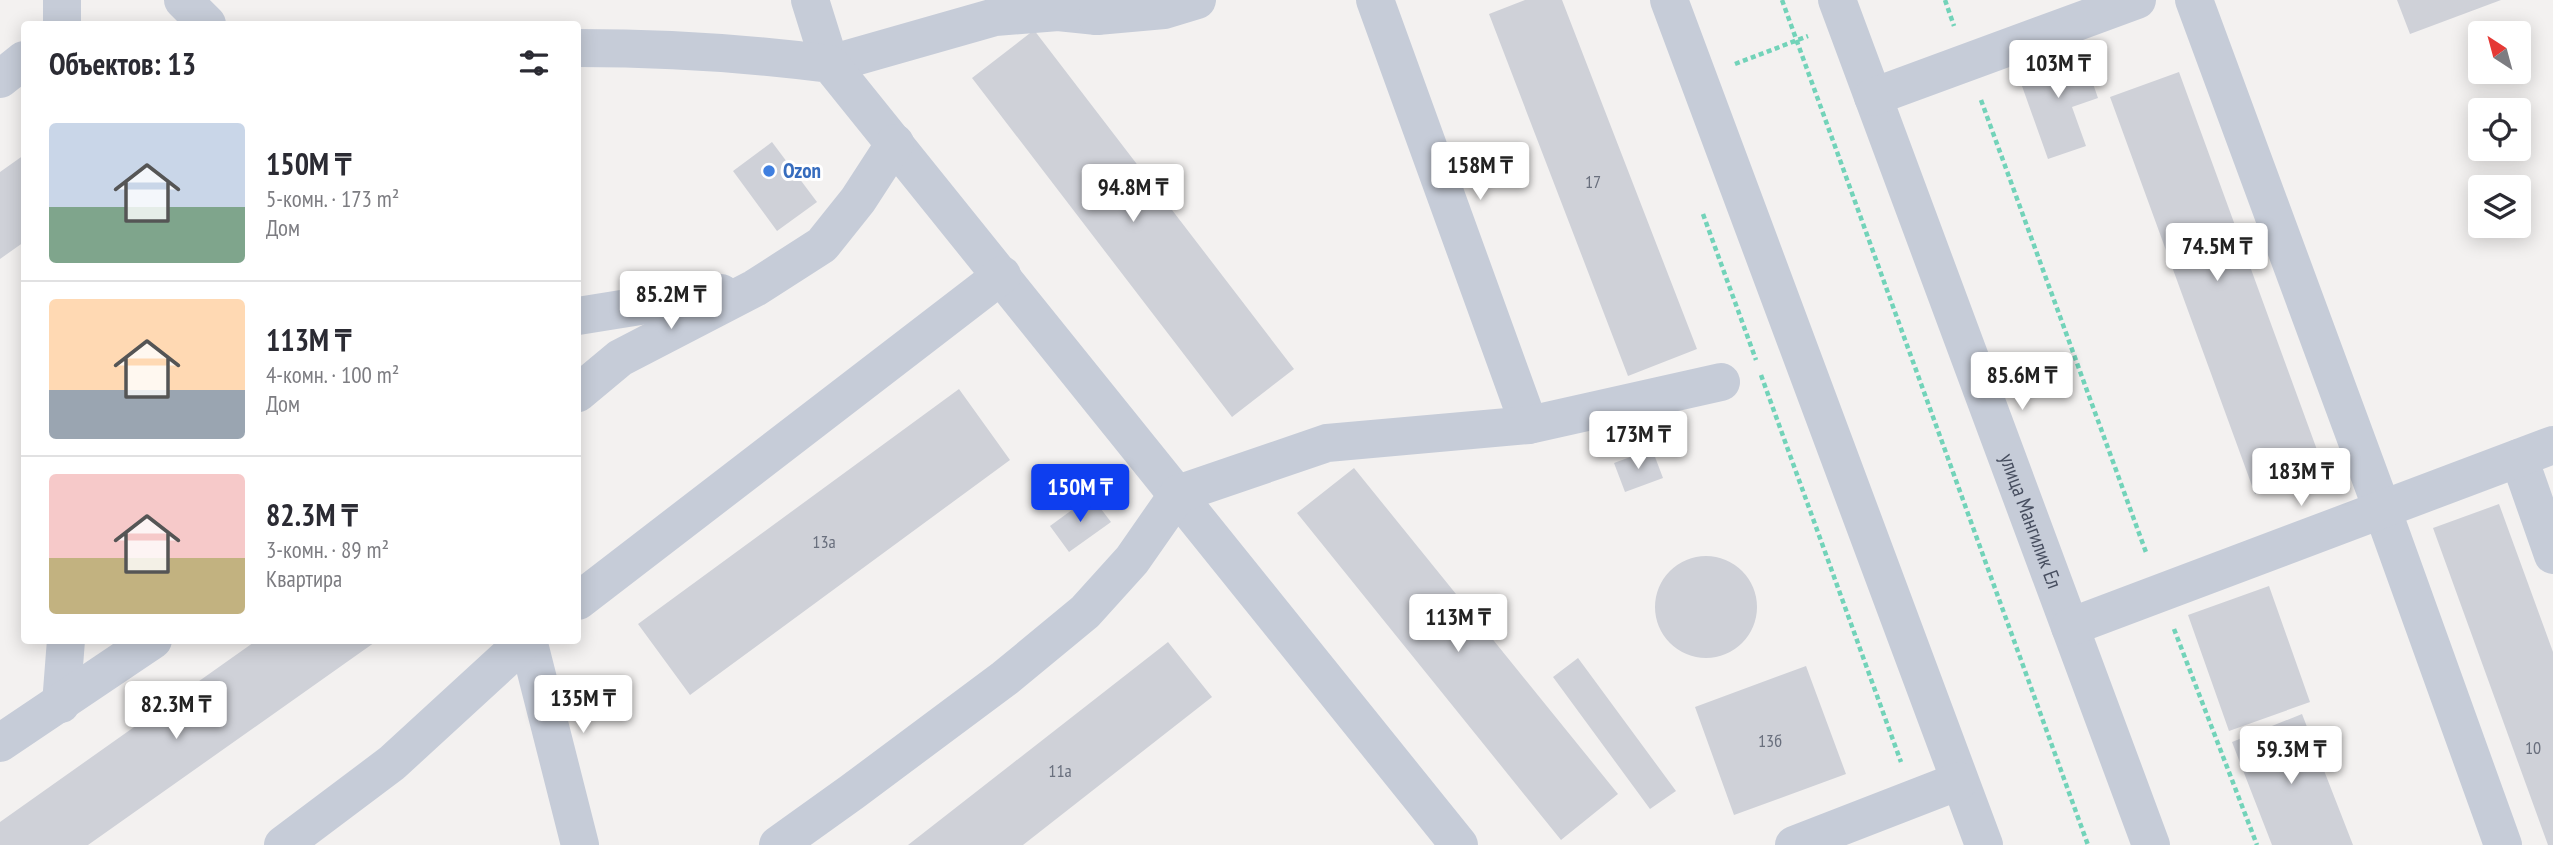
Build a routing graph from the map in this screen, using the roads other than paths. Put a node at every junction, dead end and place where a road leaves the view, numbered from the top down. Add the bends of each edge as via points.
1 (62, 0) edge
2 (183, 0) edge
3 (810, 0) edge
4 (1197, 0) edge
5 (1375, 0) edge
6 (1669, 0) edge
7 (2137, 0) edge
8 (2194, 0) edge
9 (1094, 8) edge
10 (1841, 11) edge
11 (62, 21) edge
12 (204, 21) edge
13 (581, 48) edge
14 (21, 62) edge
15 (830, 64) junction
16 (0, 79) edge
17 (1873, 97) junction
18 (895, 143) junction
19 (1002, 275) junction
20 (755, 288) junction
21 (581, 316) edge
22 (1721, 382) dead end
23 (581, 390) edge
24 (1529, 425) junction
25 (2536, 451) edge
26 (1178, 495) junction
27 (2382, 509) junction
28 (2553, 555) edge
29 (581, 599) edge
30 (2070, 627) junction
31 (66, 644) edge
32 (147, 644) edge
33 (523, 644) edge
34 (528, 644) edge
35 (61, 704) junction
36 (0, 743) edge
37 (1959, 781) junction
38 (283, 845) edge
39 (580, 845) edge
40 (778, 845) edge
41 (1459, 845) edge
42 (1794, 845) edge
43 (1983, 845) edge
44 (2151, 845) edge
45 (2503, 845) edge

1 - 11 street
2 - 12 street
3 - 15 street
4 - 9 street via 1164,10
5 - 24 street
6 - 37 street
7 - 17 street
8 - 27 street
9 - 15 street via 995,17
10 - 17 street, улица Мангилик Ел
13 - 15 street via 744,53
14 - 16 street
15 - 18 street
17 - 30 street, улица Мангилик Ел
18 - 19 street
18 - 20 street via 822,245
19 - 26 street
19 - 29 street
20 - 21 street
20 - 23 street via 620,358
22 - 24 street
24 - 26 street via 1327,443
25 - 27 street
25 - 28 street
26 - 40 street via 1132,560 1085,612 1004,678
26 - 41 street
27 - 30 street
27 - 45 street
30 - 44 street, улица Мангилик Ел
31 - 35 street
32 - 35 street
33 - 38 street via 391,763
34 - 39 street
35 - 36 street
37 - 42 street
37 - 43 street

